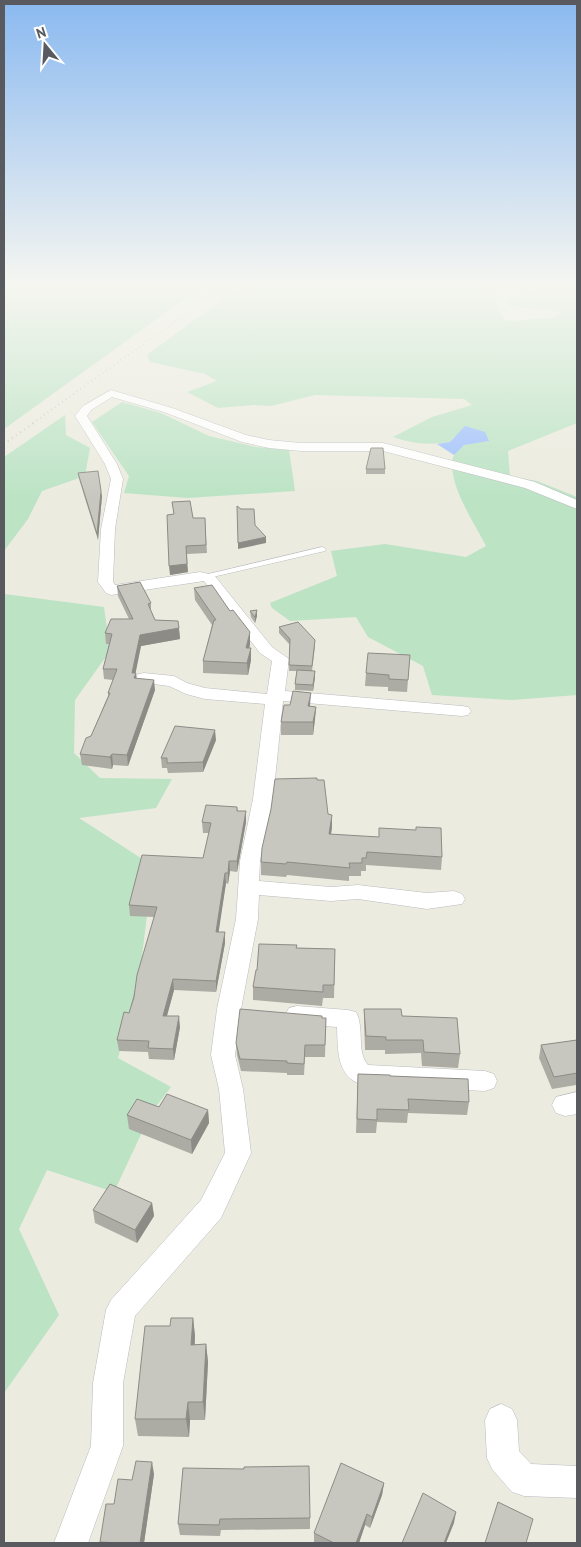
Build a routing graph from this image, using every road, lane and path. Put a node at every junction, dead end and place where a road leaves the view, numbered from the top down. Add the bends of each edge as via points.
1 (577, 505) edge
2 (322, 549) dead end
3 (204, 577) junction
4 (144, 678) edge
5 (275, 698) junction
6 (462, 711) dead end
7 (248, 887) junction
8 (454, 899) dead end
9 (279, 1013) edge
10 (485, 1081) dead end
11 (501, 1420) dead end
12 (577, 1482) edge
13 (71, 1543) edge

1 - 3 street via 530,485 383,447 269,444 242,438 111,393 80,416 117,479 108,529 105,582 111,590
2 - 3 lane
3 - 5 street via 209,578 266,650 281,659
4 - 5 street via 174,681 192,692
5 - 6 street
5 - 7 street
7 - 8 street via 331,894 358,892 427,901
7 - 13 street via 239,1010 223,1055 238,1153 211,1209 121,1310 108,1384 107,1446
9 - 10 street via 348,1019 351,1062 362,1075
11 - 12 street via 502,1458 524,1480

